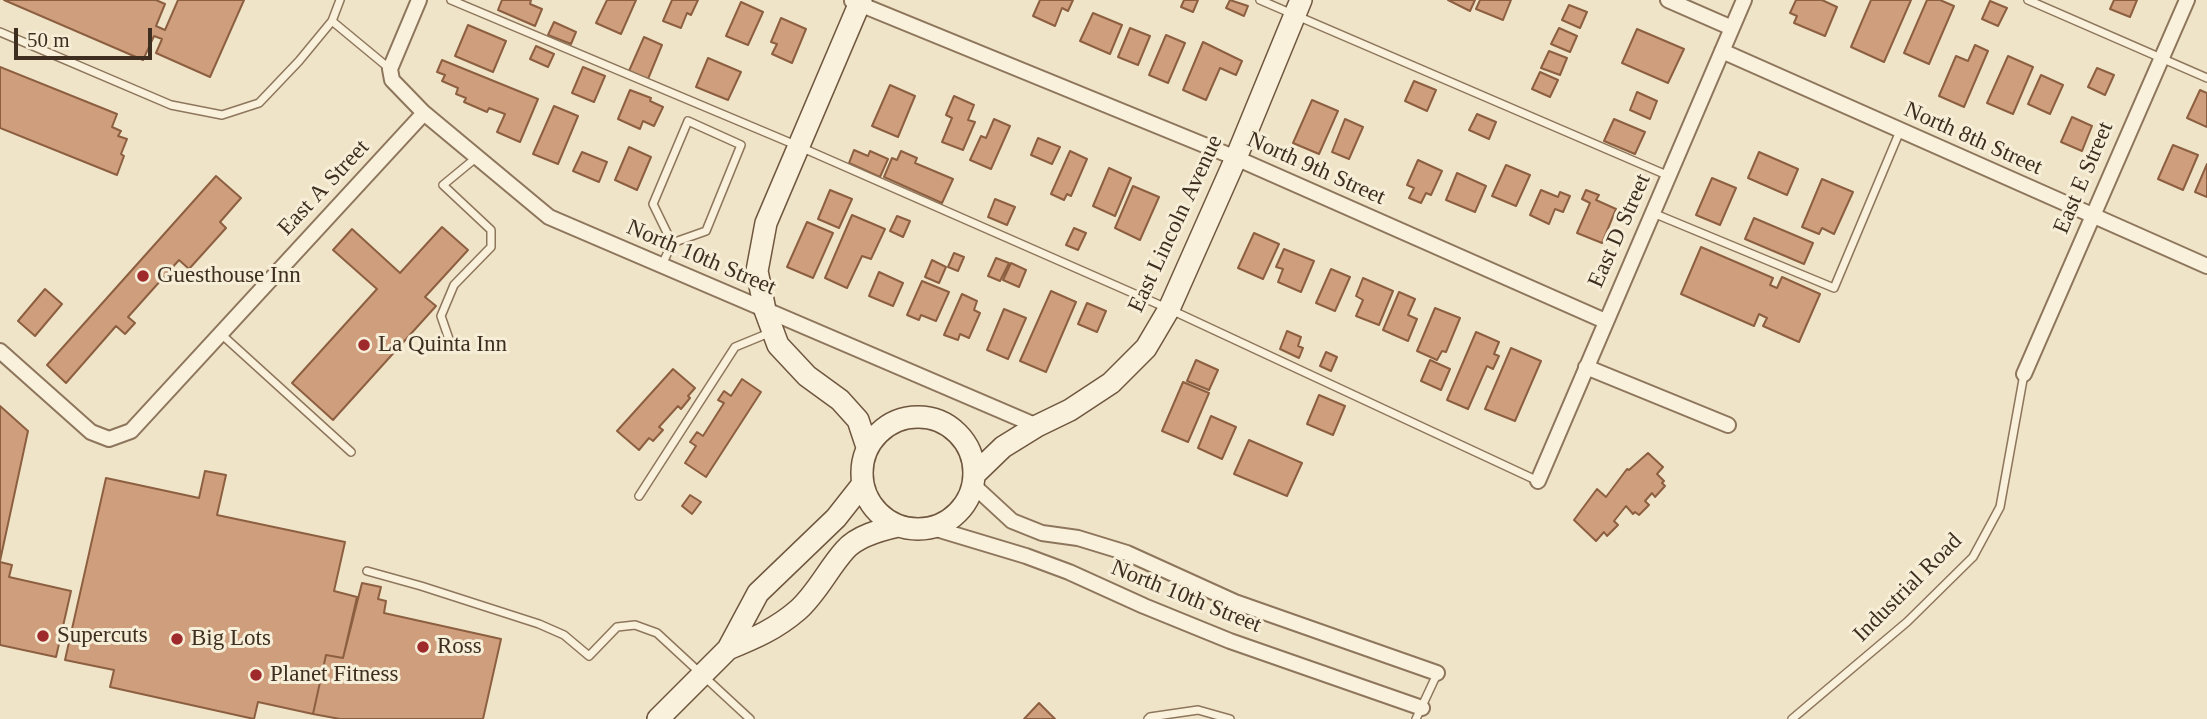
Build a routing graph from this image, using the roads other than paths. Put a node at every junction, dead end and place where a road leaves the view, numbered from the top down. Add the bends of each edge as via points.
1 (340, 0) edge
2 (419, 0) edge
3 (451, 0) edge
4 (1260, 0) edge
5 (1668, 0) edge
6 (1744, 0) edge
7 (2028, 0) edge
8 (2187, 0) edge
9 (857, 1) edge
10 (1298, 7) edge
11 (332, 21) junction
12 (1732, 28) junction
13 (0, 32) edge
14 (1722, 51) junction
15 (2161, 58) junction
16 (390, 69) junction
17 (2207, 78) edge
18 (424, 113) junction
19 (1900, 131) junction
20 (798, 146) junction
21 (477, 157) junction
22 (1236, 158) junction
23 (1669, 176) junction
24 (1653, 213) junction
25 (2092, 216) junction
26 (673, 243) junction
27 (662, 265) junction
28 (2207, 266) edge
29 (1169, 309) junction
30 (765, 310) junction
31 (1605, 321) junction
32 (773, 331) junction
33 (220, 334) junction
34 (450, 342) dead end
35 (0, 351) edge
36 (1586, 367) junction
37 (2024, 374) joint
38 (1728, 425) dead end
39 (1037, 426) junction
40 (867, 447) junction
41 (351, 452) dead end
42 (974, 480) junction
43 (1538, 481) joint
44 (862, 485) junction
45 (639, 496) dead end
46 (898, 526) junction
47 (933, 528) junction
48 (367, 571) dead end
49 (728, 649) junction
50 (1437, 673) joint
51 (702, 675) junction
52 (1419, 713) edge
53 (658, 719) edge
54 (750, 719) edge
55 (1148, 719) edge
56 (1230, 719) edge
57 (1792, 719) edge

1 - 11 lane
2 - 16 street
3 - 20 lane
4 - 10 lane
5 - 12 street
6 - 12 street, East D Street
7 - 15 lane
8 - 15 street, East E Street
9 - 20 street
9 - 22 street, North 9th Street
10 - 22 street, East Lincoln Avenue
10 - 23 lane
11 - 13 lane via 259,103 222,115 171,105
11 - 16 lane
12 - 14 street, East D Street
14 - 19 street, North 8th Street
14 - 23 street, East D Street
15 - 17 lane
15 - 25 street, East E Street
16 - 18 street, North 10th Street via 392,80
18 - 21 street, North 10th Street
18 - 33 street, East A Street
19 - 24 lane via 1834,288
19 - 25 street, North 8th Street
20 - 29 lane
20 - 30 street via 766,223 757,271
21 - 27 street, North 10th Street via 549,217
21 - 34 lane via 443,185 491,230 491,247 454,285 441,316
22 - 29 street, East Lincoln Avenue
22 - 31 street, North 9th Street
23 - 24 street, East D Street
24 - 31 street, East D Street
25 - 28 street, North 8th Street
25 - 37 street, East E Street
26 - 26 lane via 653,204 688,121 741,145 706,231
26 - 27 lane
27 - 30 street, North 10th Street
29 - 39 street, East Lincoln Avenue via 1146,348 1111,383
29 - 43 lane
30 - 32 street
30 - 39 street, North 10th Street
31 - 36 street, East D Street
32 - 40 street via 778,345 807,376 858,420
32 - 45 lane via 735,347
33 - 35 street, East A Street via 131,431 109,439 92,432
33 - 41 lane
36 - 38 street
36 - 43 street, East D Street
37 - 57 lane, Industrial Road via 2000,507 1973,557 1907,622
39 - 42 street, East Lincoln Avenue via 1003,447
40 - 42 street via 895,421 932,418 963,439 972,456
40 - 44 street
42 - 47 street via 959,512
42 - 50 street, North 10th Street via 1012,521 1042,533 1127,553 1236,602
44 - 46 street via 882,517
44 - 49 street via 836,518 758,593
46 - 47 street
46 - 49 street via 874,531 846,548 800,608 770,632
47 - 52 street, North 10th Street via 1026,556
48 - 51 lane via 538,624 564,635 589,656 617,627 635,625 657,633
49 - 51 street
50 - 52 lane
51 - 53 street
51 - 54 lane
55 - 56 lane via 1198,710

